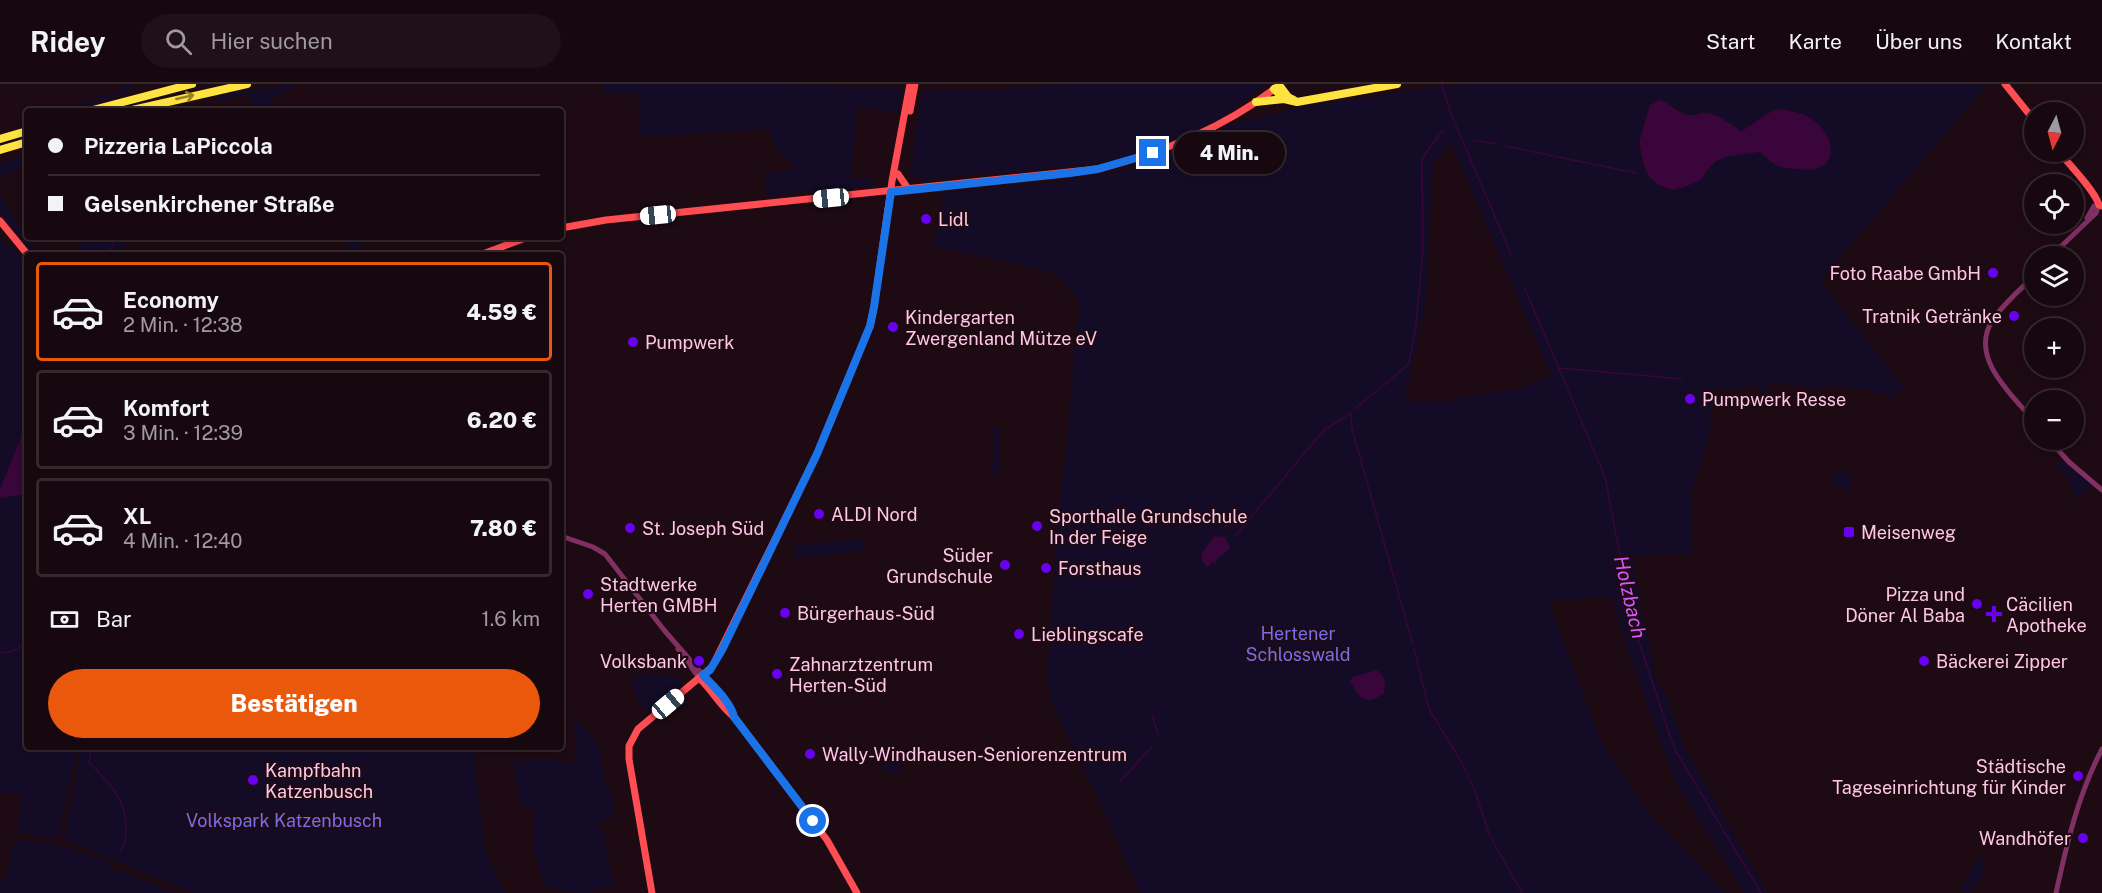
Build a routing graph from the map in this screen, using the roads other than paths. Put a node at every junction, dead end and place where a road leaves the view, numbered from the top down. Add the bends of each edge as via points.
1 (192, 84) edge
2 (247, 84) edge
3 (910, 84) edge
4 (915, 84) edge
5 (1397, 84) edge
6 (2004, 84) edge
7 (1278, 86) edge
8 (1284, 99) junction
9 (1301, 101) junction
10 (1256, 102) junction
11 (100, 108) edge
12 (141, 108) edge
13 (2024, 108) edge
14 (24, 132) edge
15 (0, 139) edge
16 (24, 143) edge
17 (0, 150) edge
18 (2067, 162) edge
19 (898, 174) junction
20 (909, 190) junction
21 (891, 192) junction
22 (2099, 207) edge
23 (0, 221) edge
24 (564, 227) edge
25 (520, 240) edge
26 (2061, 246) edge
27 (26, 252) edge
28 (488, 252) edge
29 (2024, 287) edge
30 (2024, 409) edge
31 (2059, 450) edge
32 (2102, 490) edge
33 (564, 537) edge
34 (701, 677) junction
35 (2102, 749) edge
36 (652, 893) edge
37 (857, 893) edge
38 (2056, 893) edge

1 - 11 highway
12 -> 2 highway
3 - 21 main road
4 - 19 main road
5 - 9 highway
6 - 13 main road
7 - 8 highway
7 - 9 highway via 1288,97
7 - 10 main road
8 - 9 highway
8 - 10 highway
10 - 20 main road via 1187,141 1116,164 1070,173
14 - 15 highway
16 - 17 highway
18 - 22 main road
19 - 20 main road
19 - 21 main road
20 - 21 main road
21 - 24 main road
21 - 34 main road via 870,326 806,478 722,650
22 - 26 street
23 - 27 main road
25 - 28 main road
29 - 30 street via 1992,321 1986,348 1993,370
31 - 32 street
33 - 34 street via 605,554
34 - 36 main road via 638,729 629,746
34 - 37 main road via 733,712 827,840
35 - 38 street via 2081,795

